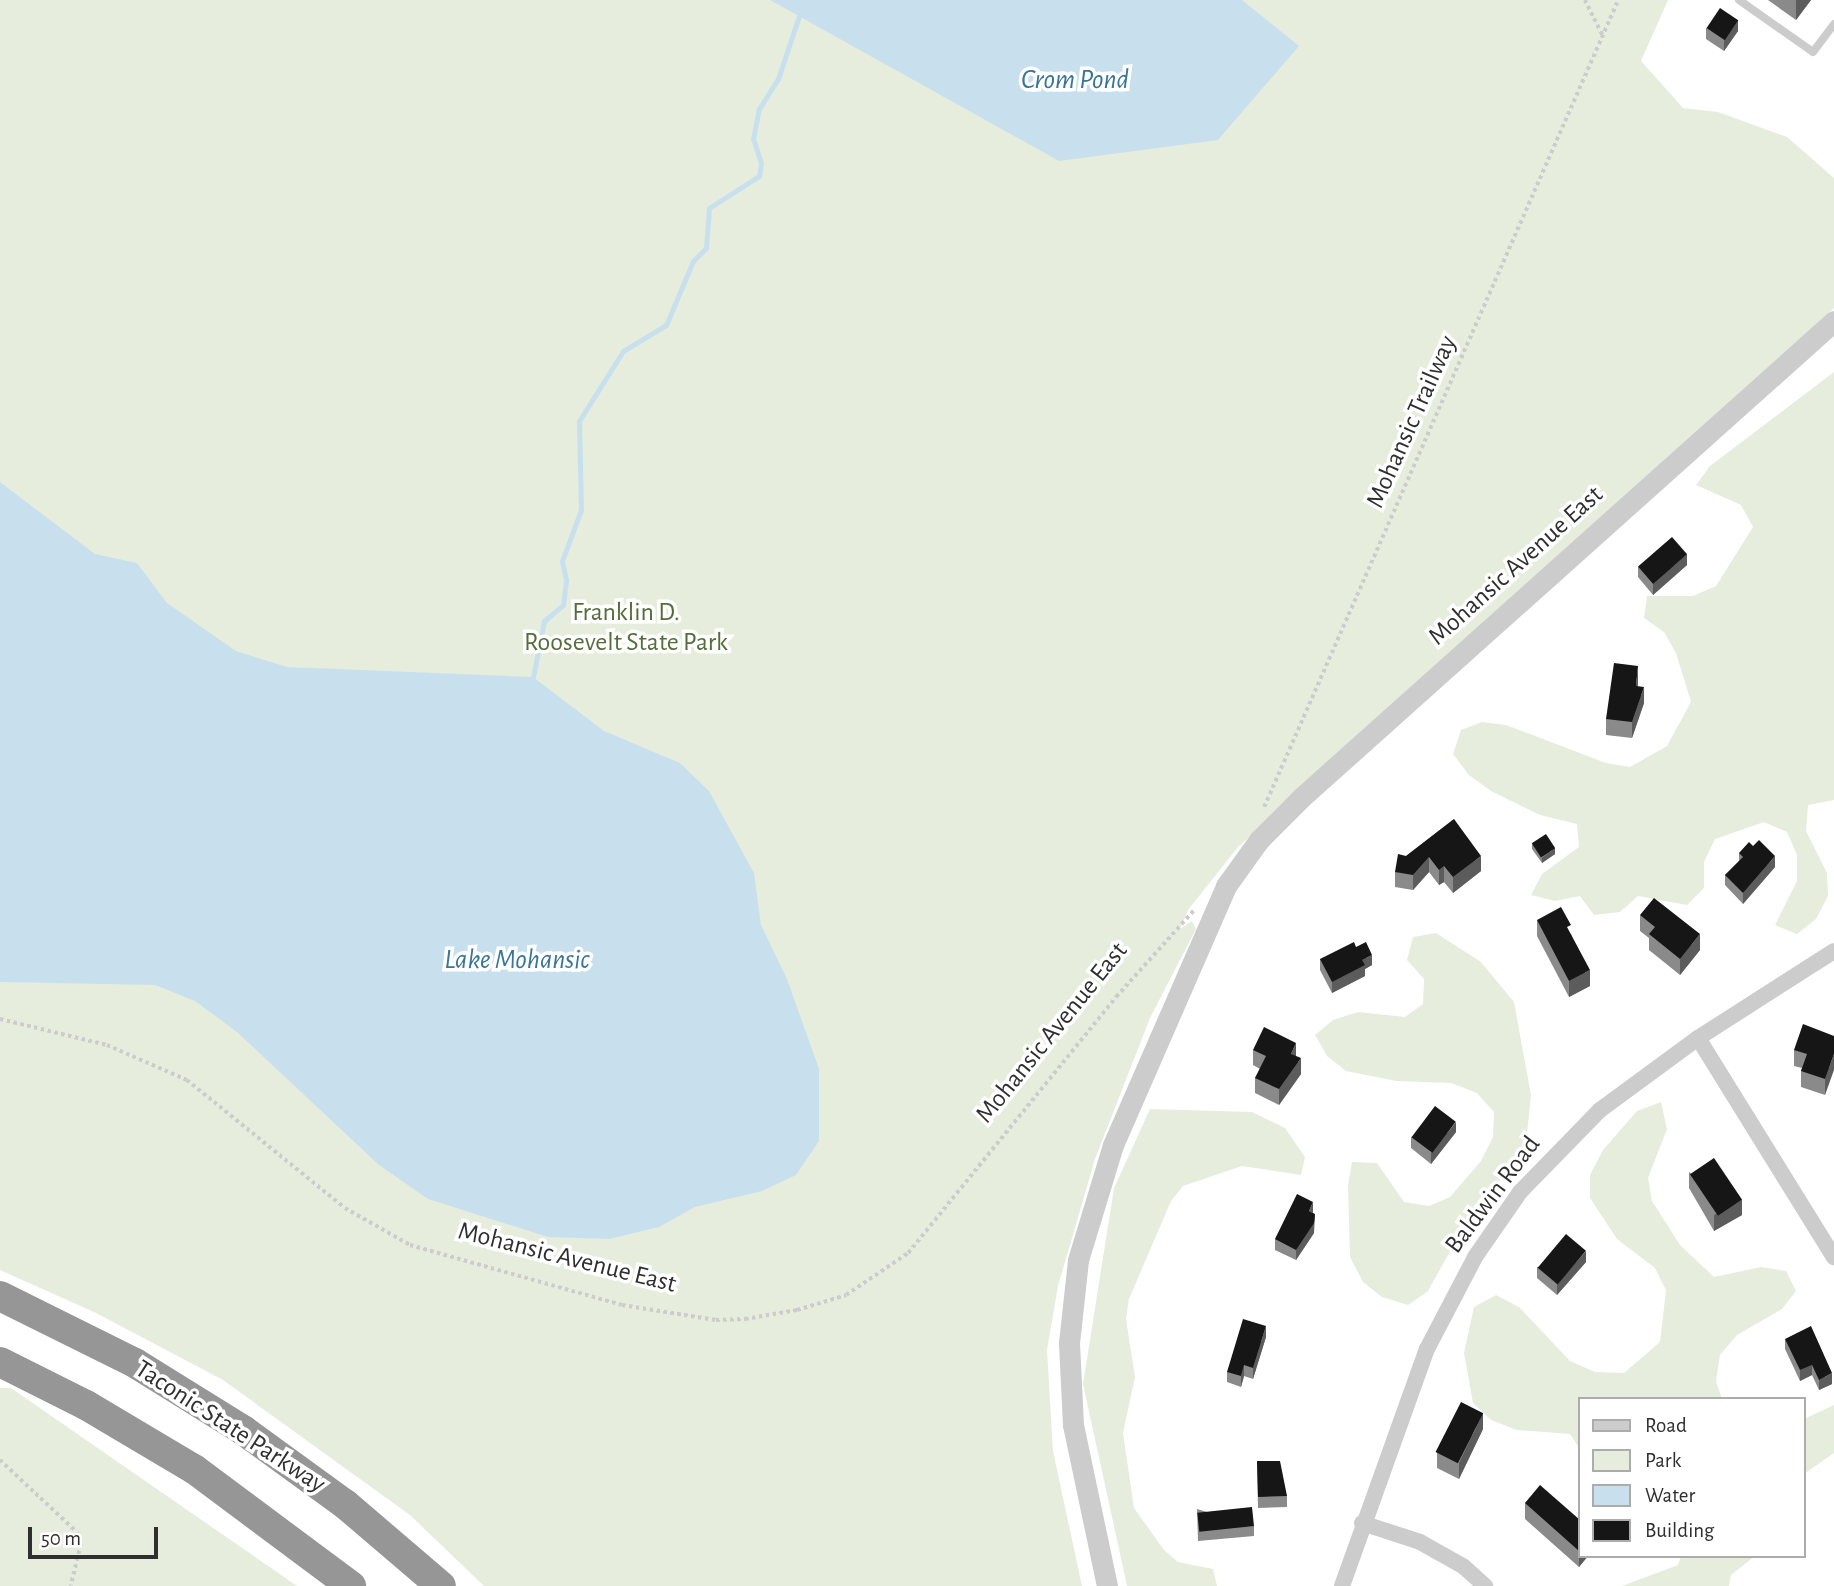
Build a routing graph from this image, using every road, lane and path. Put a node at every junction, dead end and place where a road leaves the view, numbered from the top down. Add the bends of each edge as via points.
1 (1585, 0) edge
2 (1618, 0) edge
3 (1739, 0) edge
4 (1834, 24) edge
5 (1603, 37) junction
6 (1834, 321) edge
7 (1258, 820) dead end
8 (1199, 905) dead end
9 (1834, 951) edge
10 (0, 1019) edge
11 (1698, 1038) junction
12 (1834, 1257) edge
13 (0, 1296) edge
14 (0, 1362) edge
15 (0, 1460) edge
16 (1362, 1523) junction
17 (71, 1586) edge
18 (351, 1586) edge
19 (441, 1586) edge
20 (1107, 1586) edge
21 (1342, 1586) edge
22 (1485, 1586) edge

1 - 5 path
2 - 5 path, Mohansic Trailway
3 - 4 lane via 1813,52
5 - 7 path, Mohansic Trailway
6 - 20 street, Mohansic Avenue East via 1302,797 1259,840 1226,886 1113,1145 1078,1260 1069,1343 1073,1425
8 - 10 path, Mohansic Avenue East via 1116,997 908,1253 846,1295 745,1319 716,1320 622,1305 411,1245 345,1209 187,1080 107,1045
9 - 11 street, Baldwin Road
11 - 12 street
11 - 16 street, Baldwin Road via 1567,1139 1520,1192 1475,1257 1419,1367
13 - 19 highway, Taconic State Parkway via 135,1363 243,1430 345,1504
14 - 18 highway via 86,1405 194,1469
15 - 17 path via 76,1532 81,1544
16 - 21 street, Baldwin Road
16 - 22 street via 1420,1542 1462,1566

